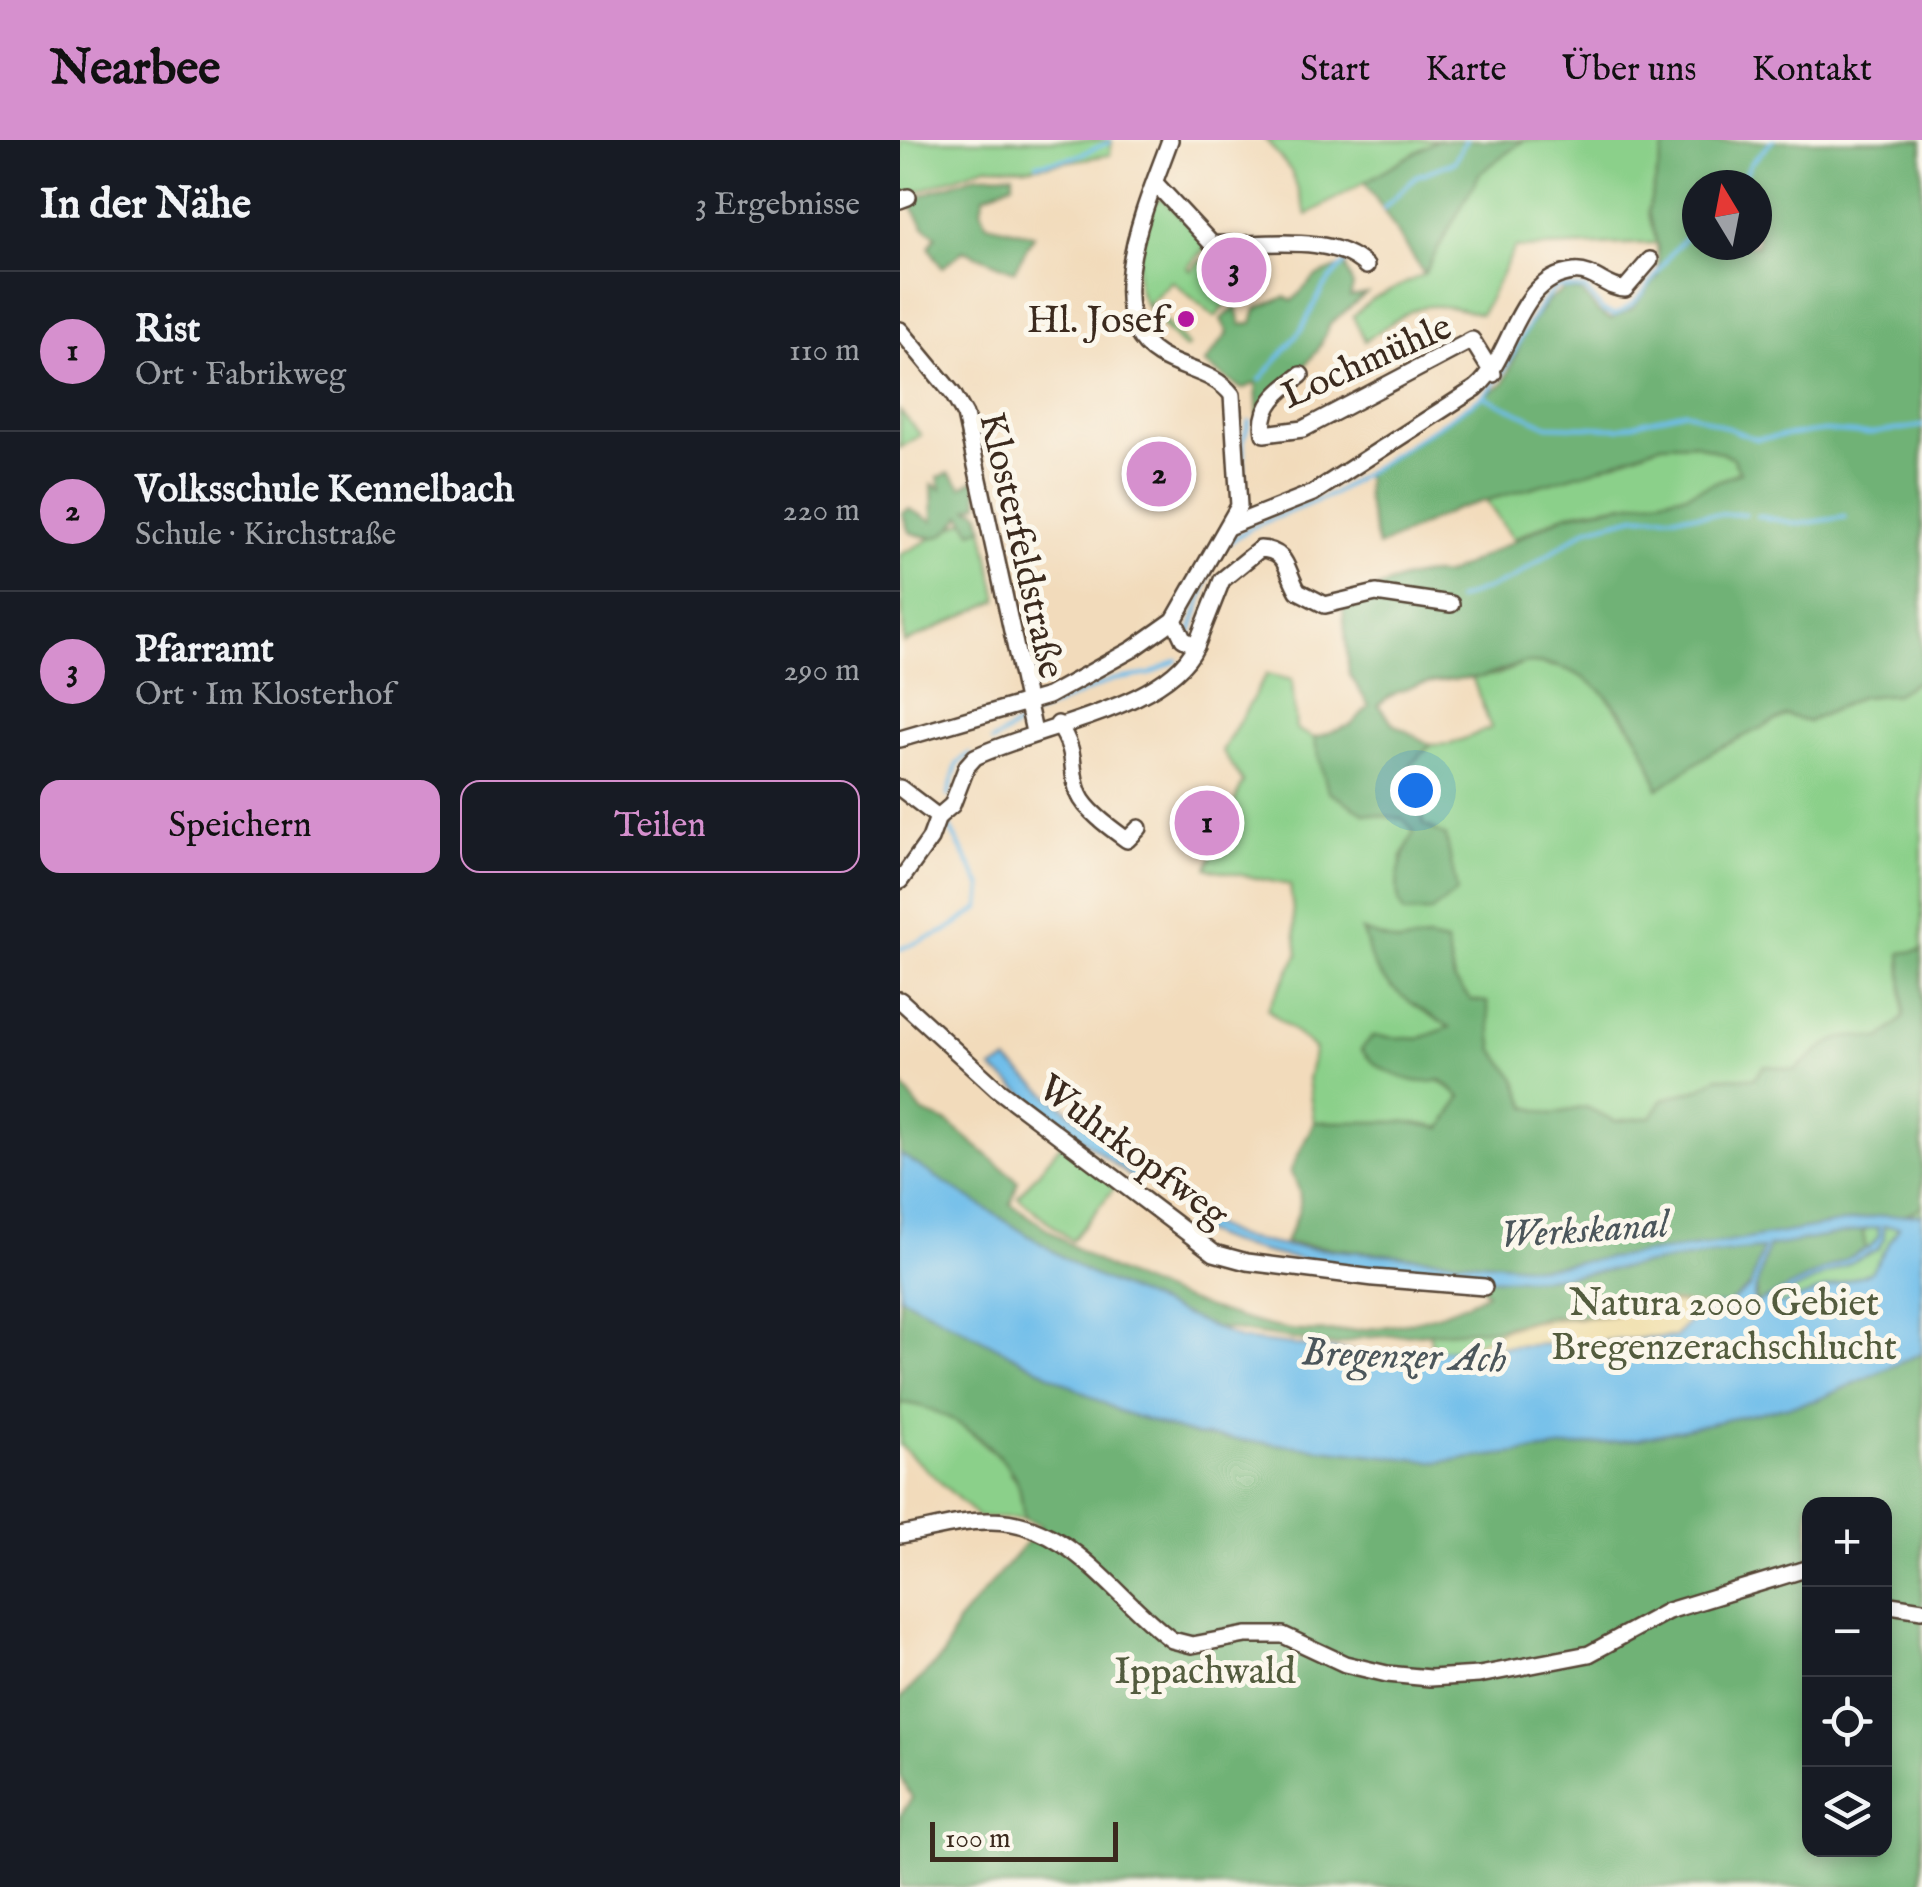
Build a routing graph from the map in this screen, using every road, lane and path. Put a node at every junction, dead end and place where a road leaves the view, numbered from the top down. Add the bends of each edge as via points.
1 (1170, 140) edge
2 (1156, 184) junction
3 (1650, 260) dead end
4 (1366, 266) dead end
5 (900, 330) edge
6 (1492, 374) junction
7 (1301, 376) dead end
8 (1230, 526) junction
9 (1450, 604) dead end
10 (1174, 620) junction
11 (1190, 643) junction
12 (1025, 706) junction
13 (1058, 724) junction
14 (1033, 730) junction
15 (900, 739) edge
16 (900, 788) edge
17 (943, 814) junction
18 (1139, 828) dead end
19 (903, 878) edge
20 (900, 1000) edge
21 (1484, 1286) dead end
22 (900, 1536) edge
23 (1802, 1570) edge
24 (1892, 1605) edge
25 (1922, 1610) edge

1 - 2 street
2 - 4 street via 1212,244 1323,246
2 - 8 street via 1132,256 1128,298 1142,338 1155,353 1216,380 1232,395 1240,486
3 - 6 street, Lochmühle via 1625,290 1582,272 1554,278 1527,304
5 - 12 street, Klosterfeldstraße via 965,416
6 - 7 street, Lochmühle via 1472,340 1303,429 1264,434 1266,410 1279,390
6 - 8 street, Lochmühle via 1313,493
8 - 10 street
9 - 11 street via 1376,593 1336,605 1310,600 1298,592 1285,560 1260,548 1222,580
10 - 11 street
10 - 12 street
11 - 13 street via 1183,669 1144,692
12 - 14 street, Klosterfeldstraße
12 - 15 street via 981,712
13 - 14 street
13 - 18 street via 1072,746 1083,801 1126,840
14 - 17 street via 975,758
16 - 17 street
17 - 19 street
20 - 21 street, Wuhrkopfweg via 996,1088 1214,1253 1374,1278
22 - 23 street via 993,1520 1021,1523 1062,1540 1172,1640 1192,1645 1282,1635 1345,1664 1430,1678 1589,1654 1668,1610
24 - 25 street

